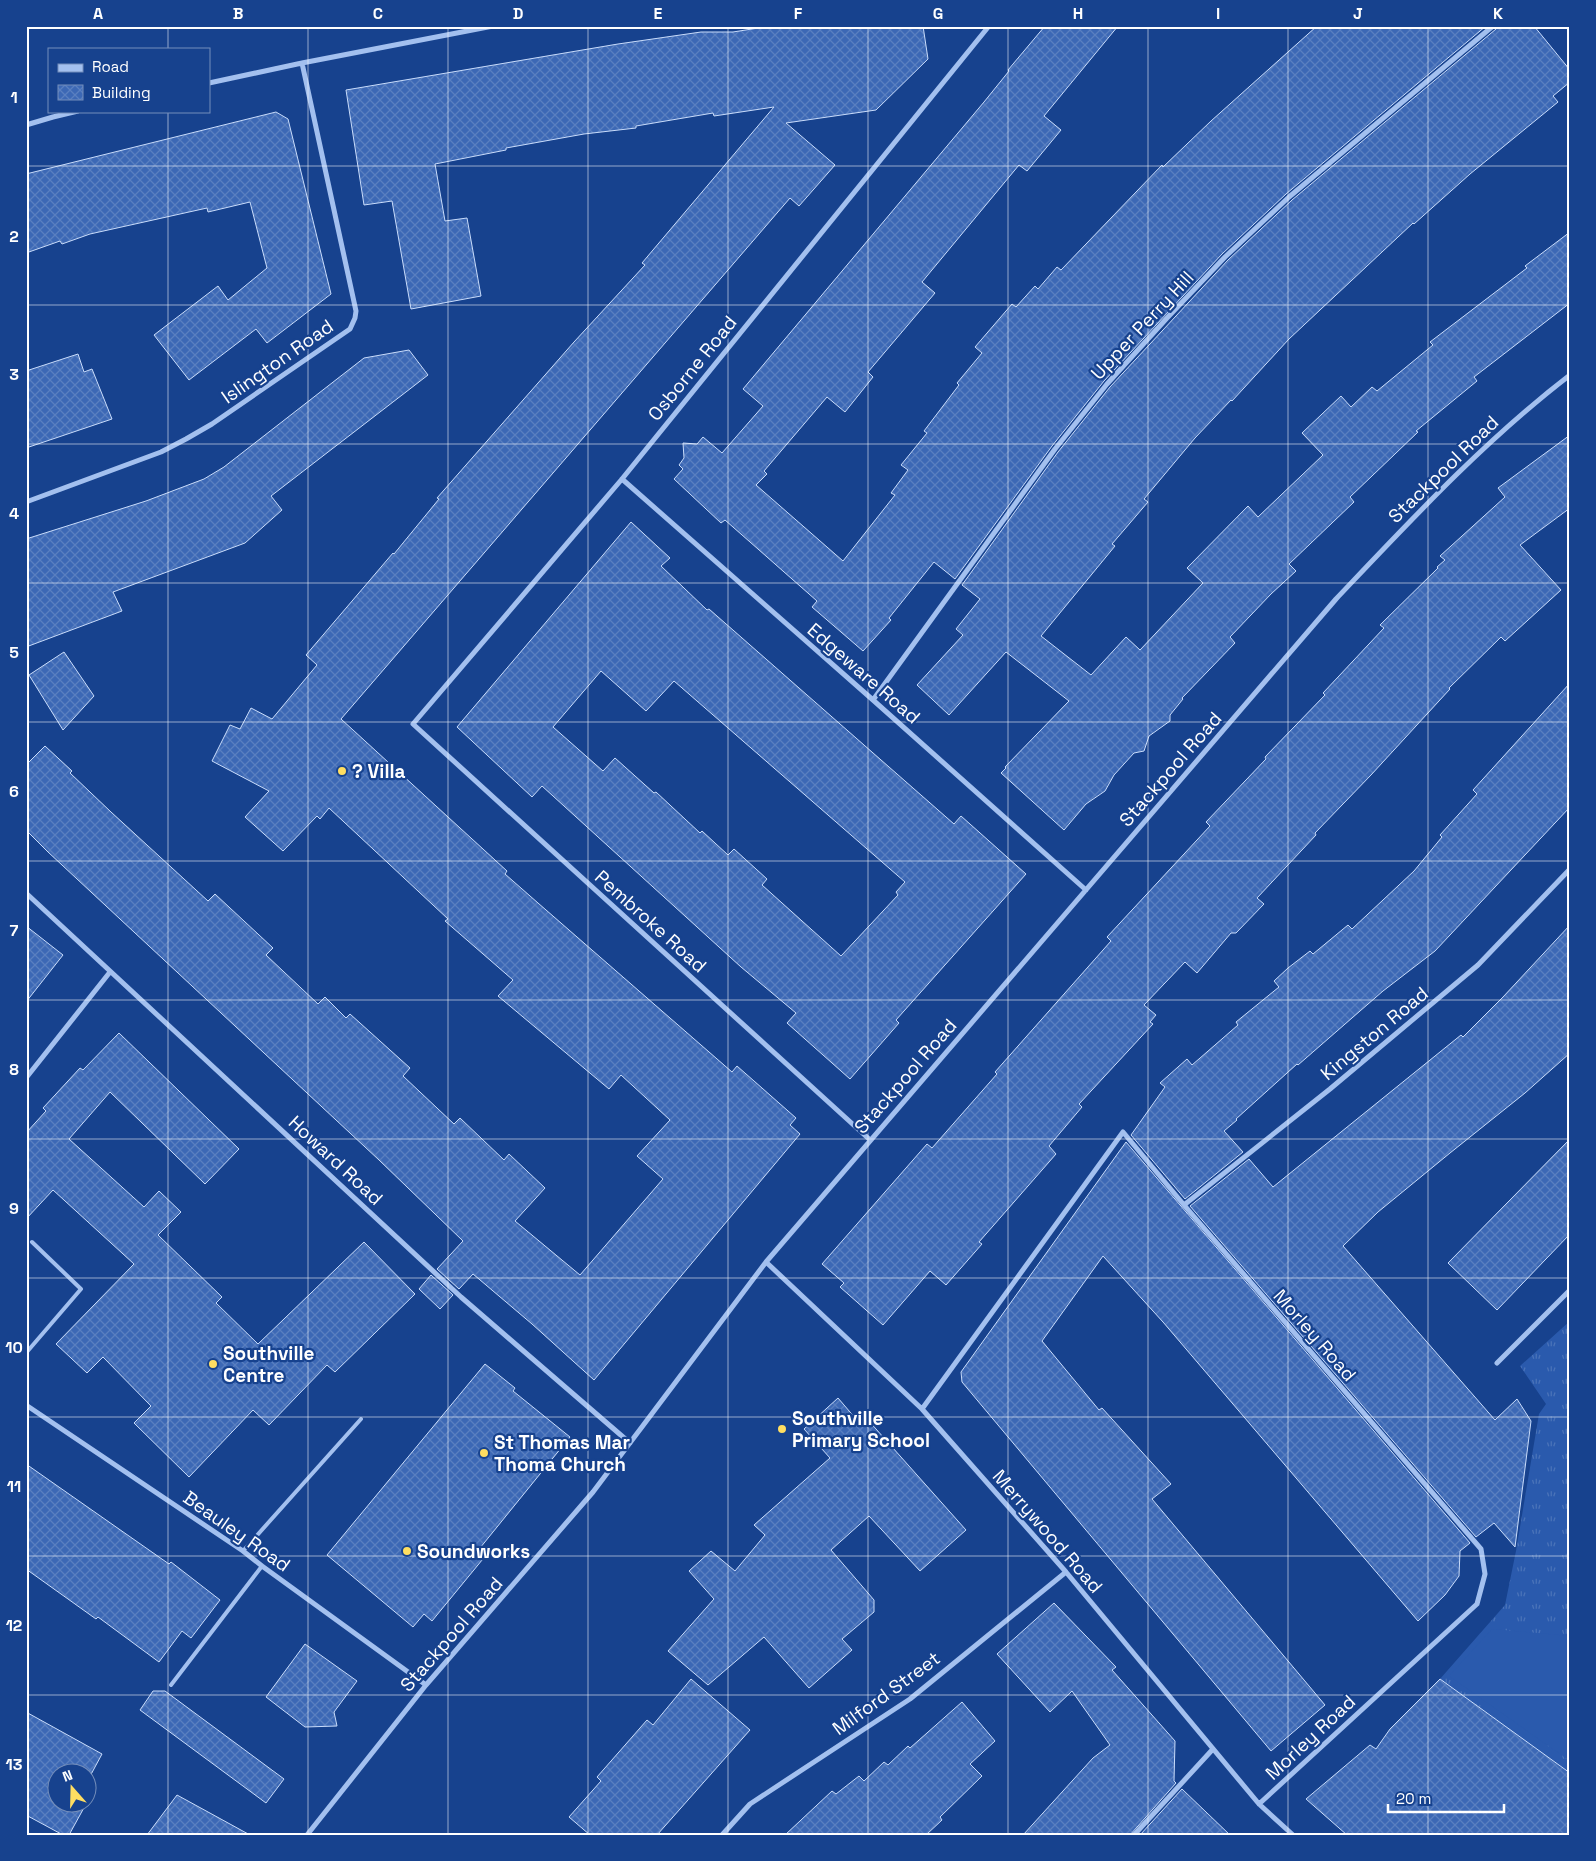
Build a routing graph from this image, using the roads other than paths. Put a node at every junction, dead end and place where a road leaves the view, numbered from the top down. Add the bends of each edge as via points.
1 (493, 26) edge
2 (989, 26) edge
3 (1492, 26) edge
4 (302, 63) junction
5 (210, 83) edge
6 (73, 112) edge
7 (26, 125) edge
8 (1570, 375) edge
9 (622, 479) junction
10 (26, 502) edge
11 (872, 700) junction
12 (413, 724) joint
13 (1570, 868) edge
14 (1086, 890) junction
15 (26, 893) edge
16 (110, 972) junction
17 (26, 1078) edge
18 (869, 1139) junction
19 (1184, 1206) junction
20 (32, 1242) dead end
21 (766, 1262) junction
22 (1570, 1290) edge
23 (26, 1353) edge
24 (1497, 1363) dead end
25 (26, 1405) edge
26 (922, 1409) junction
27 (361, 1419) dead end
28 (630, 1443) junction
29 (244, 1551) junction
30 (262, 1566) junction
31 (1066, 1572) junction
32 (171, 1685) dead end
33 (426, 1685) junction
34 (1213, 1749) junction
35 (1259, 1804) junction
36 (306, 1835) edge
37 (722, 1835) edge
38 (1134, 1835) edge
39 (1293, 1835) edge

1 - 4 street
2 - 9 street, Osborne Road
3 - 11 street, Upper Perry Hill via 1288,197 1167,318 1107,384 1055,449
4 - 5 street
4 - 10 street, Islington Road via 356,311 350,329 186,439 161,452
6 - 7 street
8 - 14 street, Stackpool Road via 1532,404 1430,500 1350,585
9 - 11 street, Edgeware Road
9 - 12 street, Osborne Road
11 - 14 street, Edgeware Road
12 - 18 street, Pembroke Road
13 - 19 street, Kingston Road via 1478,965
14 - 18 street, Stackpool Road
15 - 16 street, Howard Road
16 - 17 street
16 - 28 street, Howard Road via 461,1297
18 - 21 street, Stackpool Road
19 - 26 street, Morley Road via 1123,1132
19 - 35 street, Morley Road via 1481,1549 1485,1574 1477,1604
20 - 23 lane via 81,1289
21 - 26 street, Merrywood Road
21 - 28 street, Stackpool Road
22 - 24 street
25 - 29 street, Beauley Road
26 - 31 street, Merrywood Road
27 - 29 lane
28 - 33 street, Stackpool Road via 593,1492
29 - 30 street, Beauley Road
30 - 32 lane
30 - 33 street, Beauley Road
31 - 34 street, Merrywood Road
31 - 37 street, Milford Street via 910,1699 750,1804
33 - 36 street, Stackpool Road
34 - 35 street, Merrywood Road
34 - 38 street
35 - 39 street, Merrywood Road

